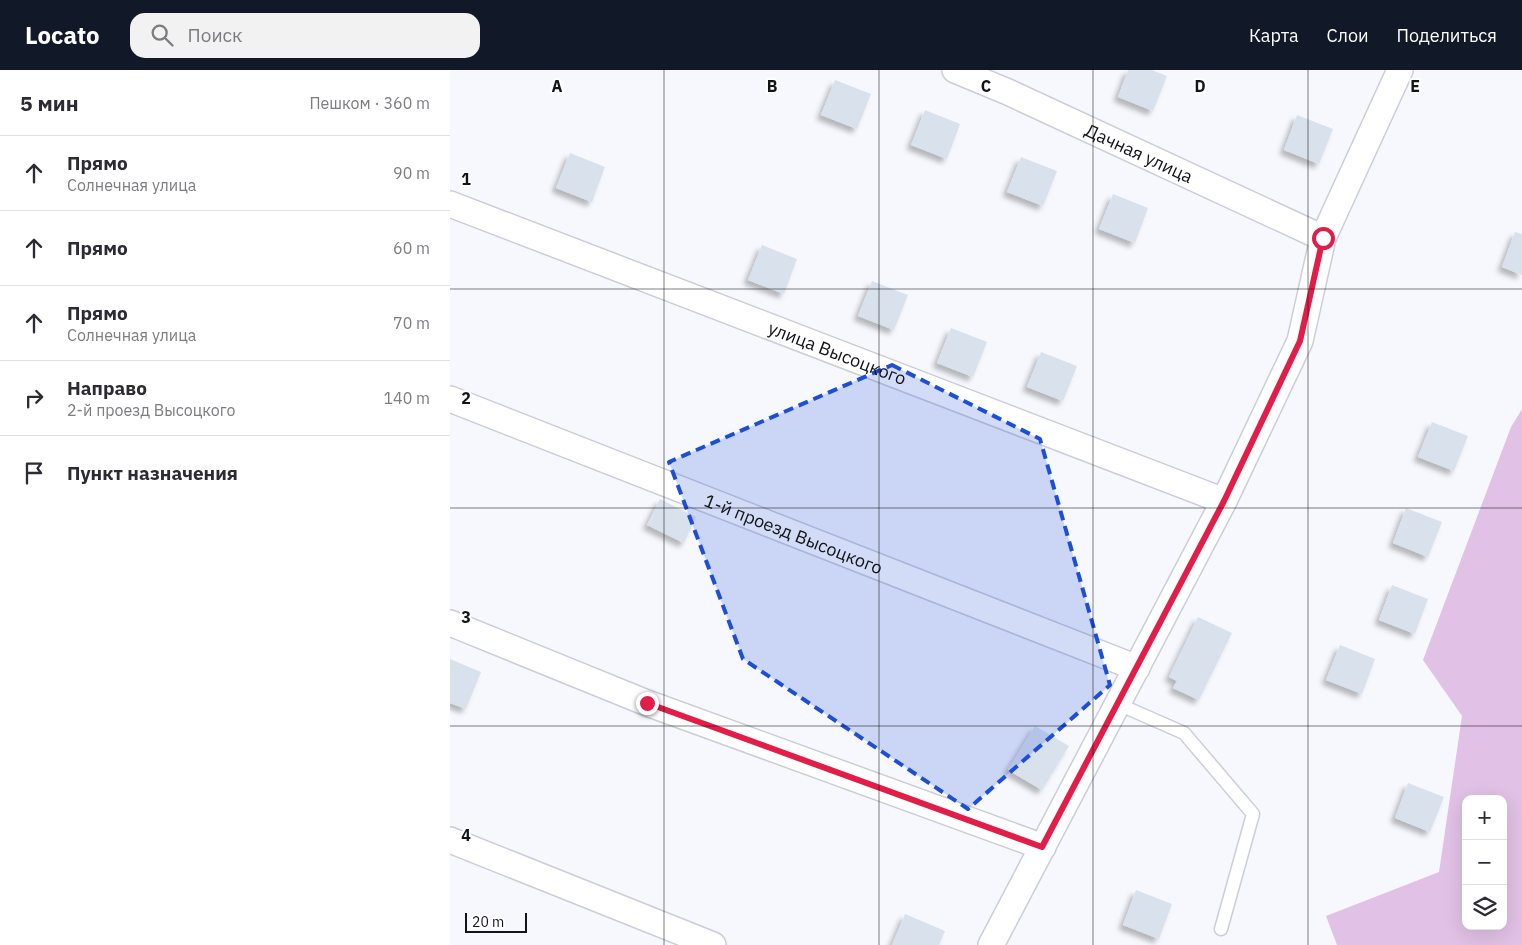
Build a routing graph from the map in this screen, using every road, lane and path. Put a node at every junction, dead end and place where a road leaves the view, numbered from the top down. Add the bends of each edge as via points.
1 (955, 70) edge
2 (1400, 70) edge
3 (450, 204) edge
4 (1323, 238) junction
5 (450, 399) edge
6 (1224, 501) junction
7 (450, 623) edge
8 (1137, 668) junction
9 (1118, 704) junction
10 (450, 840) edge
11 (1042, 847) junction
12 (1221, 928) dead end
13 (713, 945) edge
14 (991, 945) edge

1 - 4 street, Дачная улица
2 - 4 street
3 - 6 street, улица Высоцкого
4 - 6 street via 1300,341
5 - 8 street, 1-й проезд Высоцкого
6 - 8 street
7 - 11 street via 647,703
8 - 9 street
9 - 11 street
9 - 12 lane via 1184,733 1253,814
10 - 13 street
11 - 14 street

